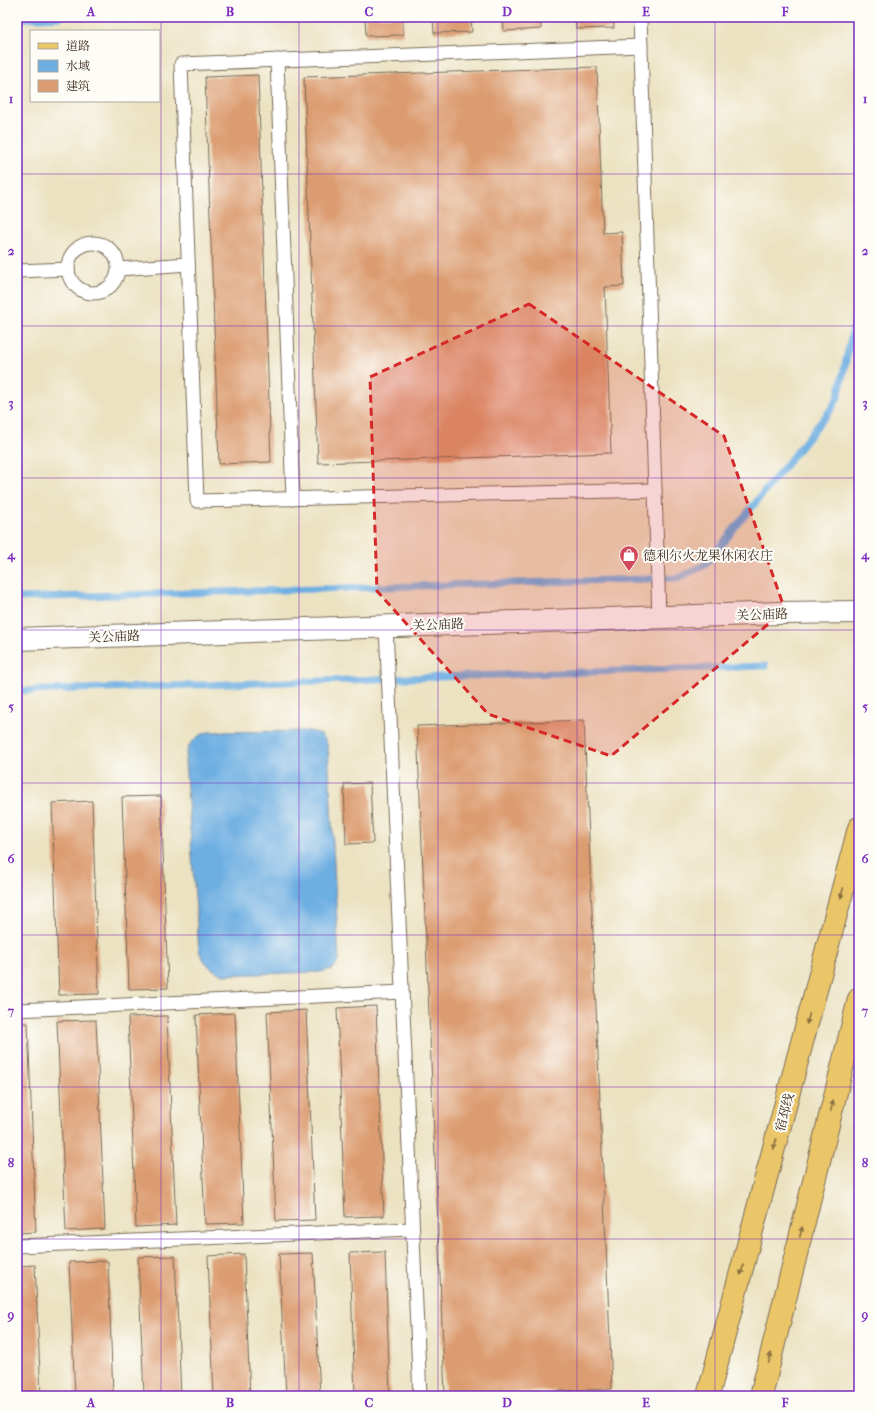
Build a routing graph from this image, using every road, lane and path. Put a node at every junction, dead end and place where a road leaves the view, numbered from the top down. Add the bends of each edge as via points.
1 (640, 17) edge
2 (641, 46) junction
3 (277, 60) junction
4 (188, 264) junction
5 (68, 269) junction
6 (119, 269) junction
7 (17, 271) edge
8 (655, 490) junction
9 (293, 499) junction
10 (859, 612) edge
11 (659, 617) junction
12 (386, 626) junction
13 (17, 639) edge
14 (859, 828) edge
15 (402, 992) junction
16 (859, 999) edge
17 (17, 1010) edge
18 (412, 1229) junction
19 (17, 1246) edge
20 (420, 1396) edge
21 (708, 1396) edge
22 (761, 1396) edge

1 - 2 lane
2 - 3 lane
2 - 8 lane
3 - 4 lane via 181,64
3 - 9 lane
4 - 6 lane
4 - 9 lane via 196,501
5 - 6 lane via 72,281 81,290 94,293 106,290 115,281
5 - 6 lane via 71,255 81,245 95,242 108,246 116,256
5 - 7 lane
8 - 9 lane
8 - 11 lane
10 - 11 street, 关公庙路
11 - 12 street, 关公庙路
12 - 13 street, 关公庙路
12 - 15 lane
14 -> 21 main road, 宿邳线
15 - 17 lane
15 - 18 lane
22 -> 16 main road
18 - 19 lane
18 - 20 lane

